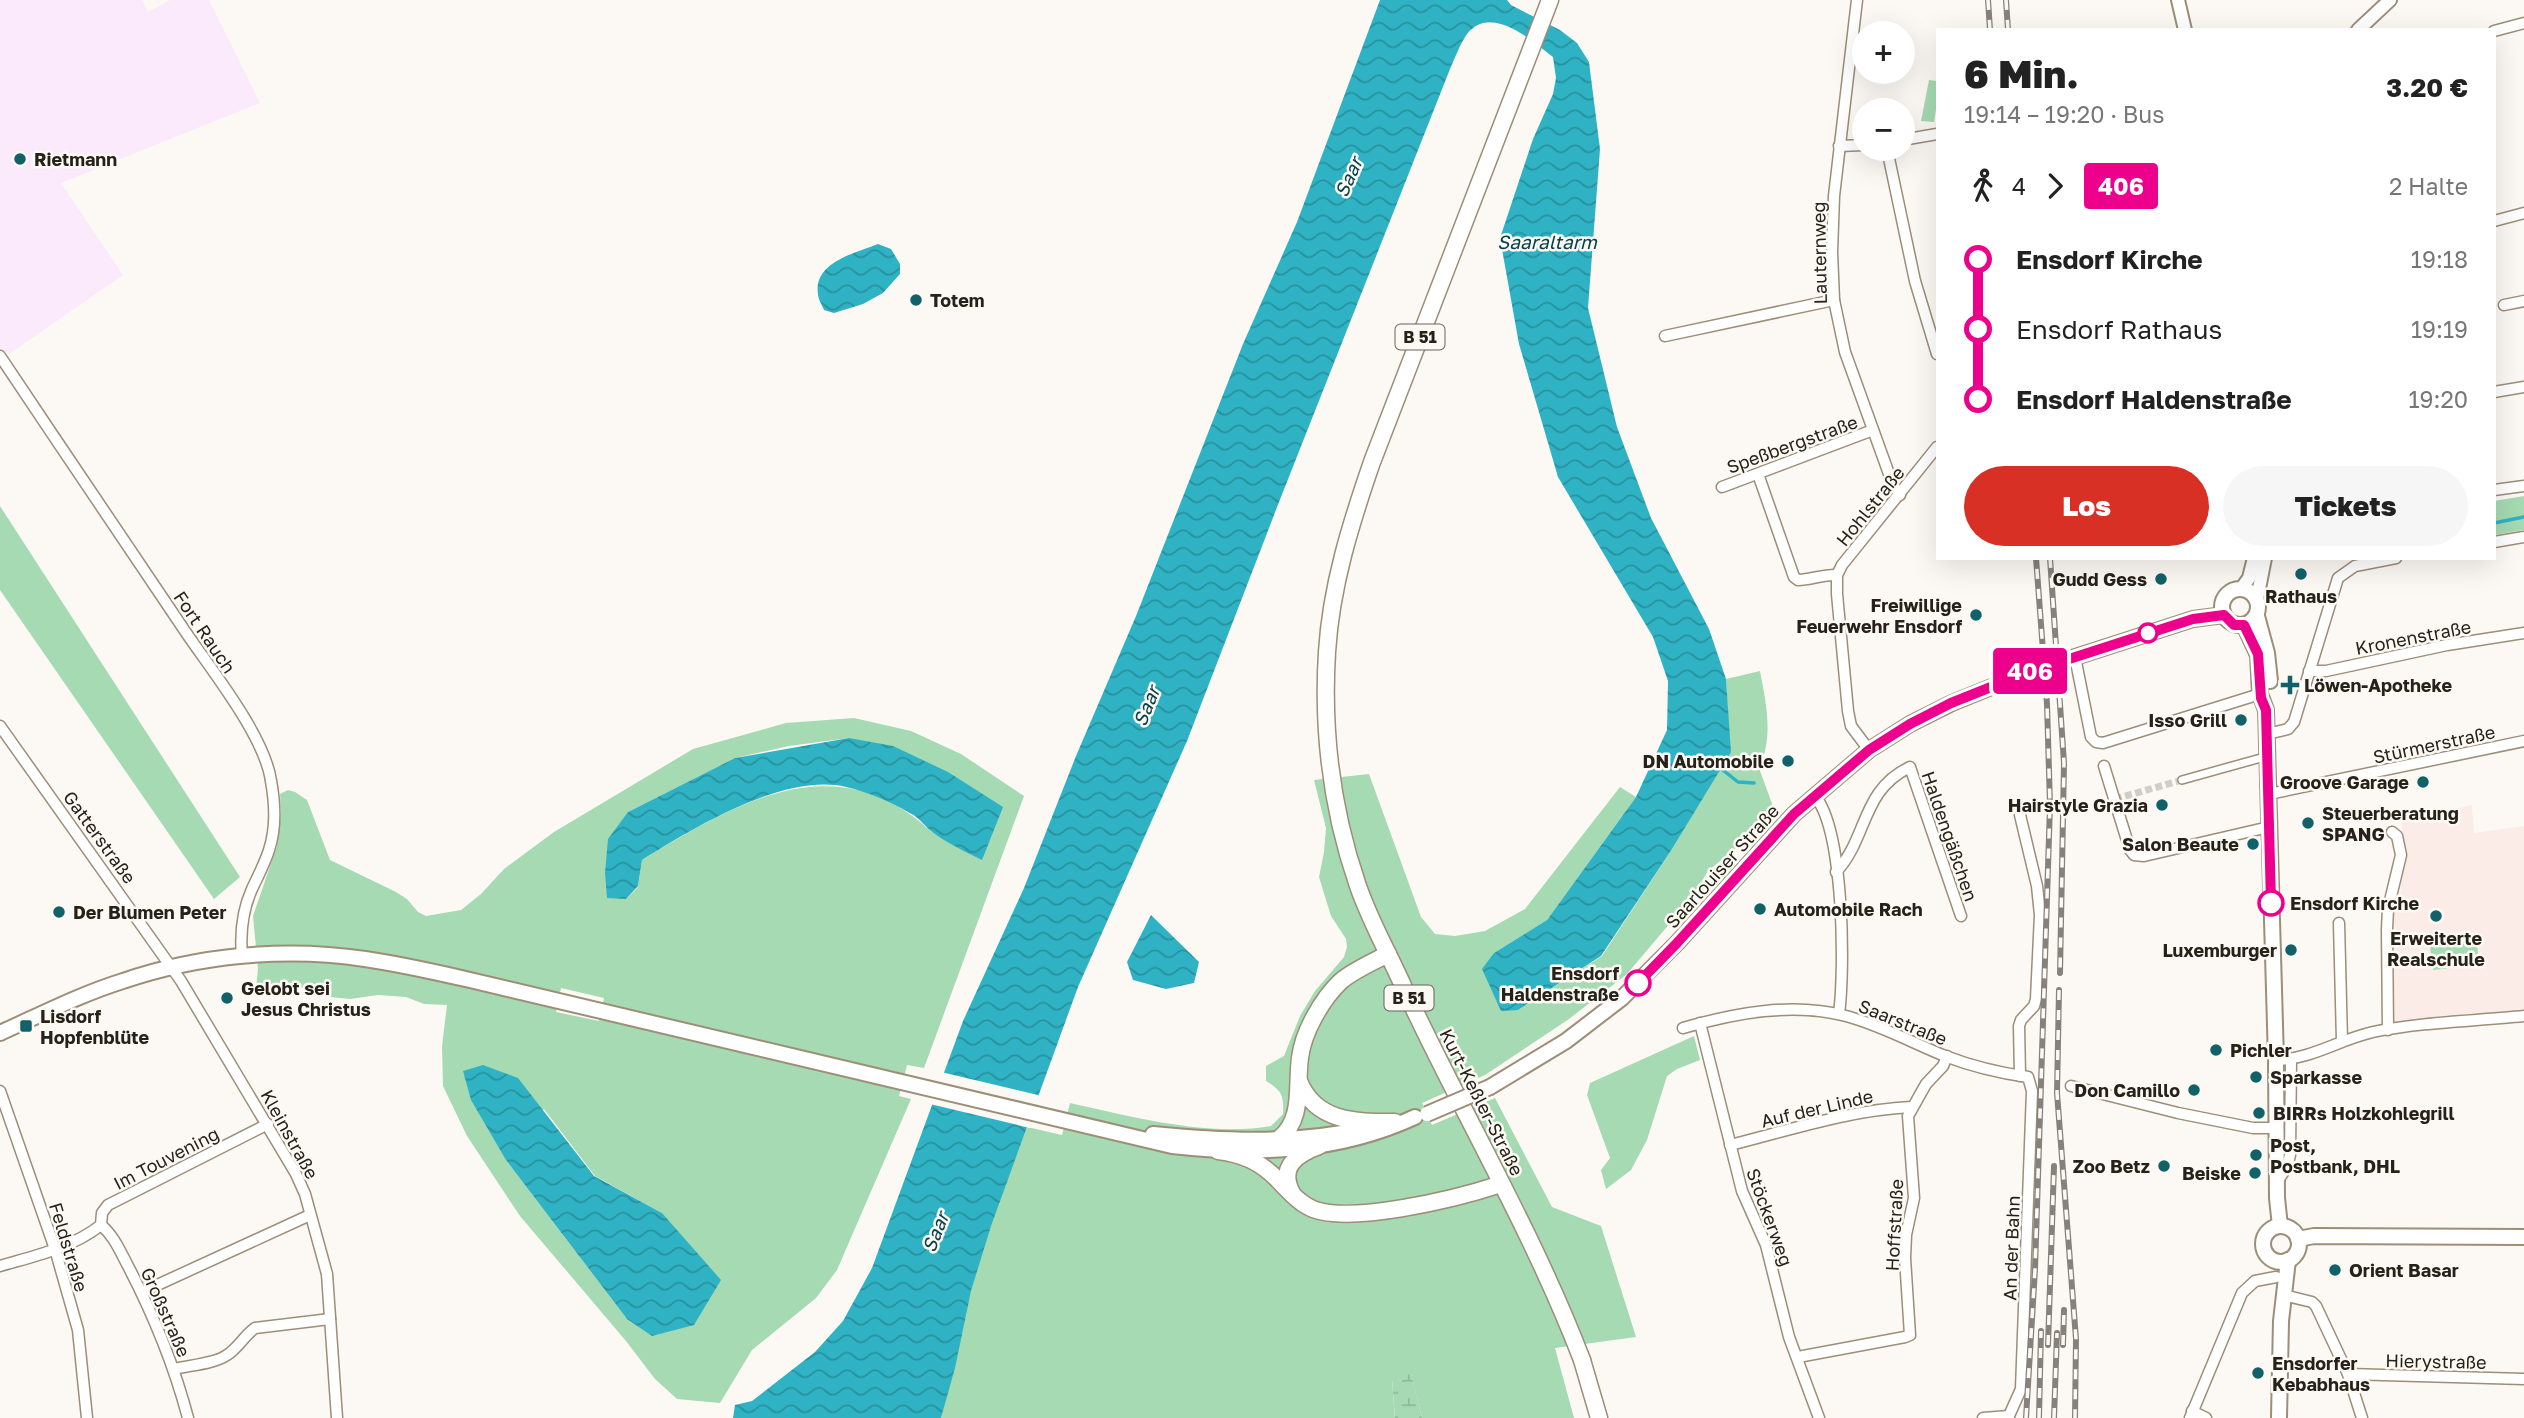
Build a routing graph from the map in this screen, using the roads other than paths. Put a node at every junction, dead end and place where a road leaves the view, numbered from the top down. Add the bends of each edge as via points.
1 (1857, 0) edge
2 (2178, 0) edge
3 (2390, 0) edge
4 (1550, 2) edge
5 (2524, 23) edge
6 (2185, 28) edge
7 (2360, 28) edge
8 (2496, 30) edge
9 (1936, 134) edge
10 (1915, 138) edge
11 (1852, 145) edge
12 (1839, 146) junction
13 (1890, 161) edge
14 (2524, 213) edge
15 (2496, 220) edge
16 (1834, 300) junction
17 (2524, 301) edge
18 (2504, 305) dead end
19 (1665, 336) dead end
20 (1936, 351) edge
21 (0, 356) edge
22 (2524, 387) edge
23 (2496, 392) edge
24 (1874, 430) junction
25 (1936, 448) edge
26 (1758, 474) junction
27 (1722, 486) dead end
28 (2524, 486) edge
29 (2496, 491) edge
30 (1900, 495) junction
31 (2524, 537) edge
32 (2496, 542) edge
33 (2254, 560) edge
34 (2264, 560) edge
35 (2386, 560) edge
36 (1837, 575) junction
37 (2241, 589) junction
38 (2257, 599) junction
39 (2223, 609) junction
40 (2257, 616) junction
41 (2244, 625) junction
42 (2524, 634) edge
43 (2075, 657) junction
44 (2309, 671) junction
45 (2260, 694) junction
46 (2266, 710) junction
47 (0, 726) edge
48 (2267, 734) junction
49 (2524, 741) edge
50 (1869, 750) junction
51 (2267, 756) junction
52 (2104, 766) dead end
53 (2182, 780) tunnel mouth
54 (2269, 794) junction
55 (1815, 796) junction
56 (2020, 815) dead end
57 (2269, 827) junction
58 (2392, 832) dead end
59 (1836, 872) junction
60 (1961, 916) dead end
61 (2339, 923) dead end
62 (1388, 954) junction
63 (242, 956) junction
64 (173, 968) junction
65 (1839, 1014) junction
66 (2524, 1016) edge
67 (1700, 1024) junction
68 (1684, 1028) dead end
69 (2388, 1030) junction
70 (0, 1033) edge
71 (2342, 1041) junction
72 (1947, 1056) junction
73 (2276, 1060) junction
74 (2291, 1060) junction
75 (2024, 1077) junction
76 (1299, 1081) junction
77 (2071, 1086) dead end
78 (0, 1091) edge
79 (1911, 1107) junction
80 (1421, 1116) junction
81 (1395, 1122) junction
82 (268, 1124) junction
83 (2276, 1128) junction
84 (1109, 1130) junction
85 (1279, 1139) junction
86 (1730, 1145) junction
87 (1319, 1146) junction
88 (1218, 1151) junction
89 (2277, 1182) junction
90 (1501, 1184) junction
91 (1295, 1198) junction
92 (310, 1215) junction
93 (101, 1226) junction
94 (2280, 1226) junction
95 (2524, 1237) edge
96 (2298, 1239) junction
97 (55, 1249) junction
98 (2272, 1259) junction
99 (2288, 1260) junction
100 (0, 1266) edge
101 (2276, 1277) junction
102 (142, 1292) junction
103 (2283, 1295) junction
104 (330, 1320) junction
105 (2281, 1321) junction
106 (1798, 1357) junction
107 (174, 1368) junction
108 (2348, 1374) junction
109 (2524, 1379) edge
110 (2191, 1415) edge
111 (2009, 1417) edge
112 (87, 1418) edge
113 (188, 1418) edge
114 (337, 1418) edge
115 (1599, 1418) edge
116 (1819, 1418) edge
117 (1983, 1418) edge
118 (2206, 1418) edge
119 (2280, 1418) edge
120 (2362, 1418) edge

1 - 12 street, Lauternweg
2 - 6 street
3 - 7 street
4 - 62 main road, Kurt-Keßler-Straße / B 51 via 1372,462 1350,530 1332,611 1325,690 1331,778 1359,889
5 - 8 street
9 - 10 street
11 - 12 street
12 - 16 street, Lauternweg via 1832,233
13 - 20 street via 1915,281
14 - 15 street
16 - 19 street
16 - 24 street, Lauternweg via 1842,342
17 - 18 street
21 - 63 street, Fort Rauch via 266,759 273,833 243,915
22 - 23 street
24 - 26 street, Speßbergstraße
24 - 30 street, Lauternweg
25 - 30 street, Hohlstraße
26 - 27 street, Speßbergstraße
26 - 36 street via 1794,577
28 - 29 street
30 - 36 street, Hohlstraße
31 - 32 street
33 - 37 street
34 - 38 street
35 - 44 street via 2355,566 2338,578
36 - 50 street via 1848,711 1851,726
37 - 38 main road
37 - 39 main road via 2229,592
38 - 40 main road
39 - 41 main road via 2234,625
39 - 43 main road, Saarlouiser Straße
40 - 41 main road
40 - 46 main road via 2269,668
41 - 45 main road via 2258,654
42 - 44 street, Kronenstraße
43 - 45 street via 2091,737 2096,742
43 - 50 main road, Saarlouiser Straße via 1951,703
44 - 48 street via 2294,722 2288,729
45 - 46 main road
46 - 48 main road
47 - 64 street, Gatterstraße
48 - 51 main road
49 - 54 street, Stürmerstraße
50 - 55 main road, Saarlouiser Straße
51 - 53 street
51 - 54 main road
52 - 57 street via 2134,855
54 - 57 main road
55 - 59 street via 1828,819
55 - 80 main road, Saarlouiser Straße, bridge via 1677,943 1595,1021 1490,1087
56 - 75 street, An der Bahn via 2040,915 2038,988 2034,1006 2019,1026
57 - 73 main road
58 - 69 street via 2400,855 2388,909
59 - 60 street, Haldengäßchen via 1877,793 1910,767
59 - 65 street via 1843,950
61 - 71 street
62 - 76 main road via 1341,982 1324,1003 1307,1031
62 - 90 main road, Kurt-Keßler-Straße / B 51
63 - 64 main road
63 - 84 main road via 324,954 365,959
64 - 70 main road via 98,989
64 - 82 street, Kleinstraße
65 - 67 street, Saarstraße via 1768,1011
65 - 72 street, Saarstraße
66 - 69 street
67 - 68 street, Saarstraße
67 - 86 street, Stöckerweg
69 - 71 street
71 - 74 street
72 - 75 street, Saarstraße
72 - 79 street
73 - 74 street
73 - 83 main road
74 - 89 street via 2290,1155
75 - 111 street, An der Bahn via 2032,1091 2021,1389
76 - 81 main road via 1314,1102 1338,1117 1354,1122
76 - 85 main road via 1294,1121
77 - 83 street via 2178,1113
78 - 97 street, Feldstraße
79 - 86 street, Auf der Linde via 1836,1117
79 - 106 street, Hoffstraße via 1914,1198 1905,1258 1910,1335
80 - 81 main road
80 - 87 main road via 1362,1138
81 - 85 main road
82 - 92 street, Kleinstraße via 296,1174
82 - 93 street, Im Touvening via 108,1205
83 - 89 main road
84 - 85 main road
84 - 88 main road via 1172,1146
86 - 106 street, Stöckerweg via 1744,1198 1766,1245
87 - 88 main road
87 - 91 main road via 1297,1155 1290,1166 1287,1176
88 - 91 main road via 1258,1163
89 - 94 main road
90 - 91 main road via 1456,1199 1357,1214 1319,1213
90 - 115 main road, Kurt-Keßler-Straße / B 51 via 1567,1320
92 - 102 street
92 - 104 street, Kleinstraße via 327,1274
93 - 97 street, Im Touvening
93 - 102 street, Großstraße via 111,1233
94 - 96 main road via 2291,1229
94 - 98 main road via 2269,1230 2263,1240 2264,1251
95 - 96 main road
96 - 99 main road via 2296,1253
97 - 100 street, Im Touvening
97 - 112 street, Feldstraße via 78,1330
98 - 99 main road
98 - 101 main road
99 - 103 main road
101 - 105 main road
101 - 110 street via 2255,1282 2242,1293
102 - 107 street, Großstraße
103 - 105 main road
103 - 108 street via 2312,1302
104 - 107 street via 255,1328 224,1357
104 - 114 street, Kleinstraße
105 - 119 main road
106 - 116 street, Stöckerweg
107 - 113 street, Großstraße
108 - 109 street, Hierystraße
108 - 120 street
110 - 118 street
111 - 117 street

